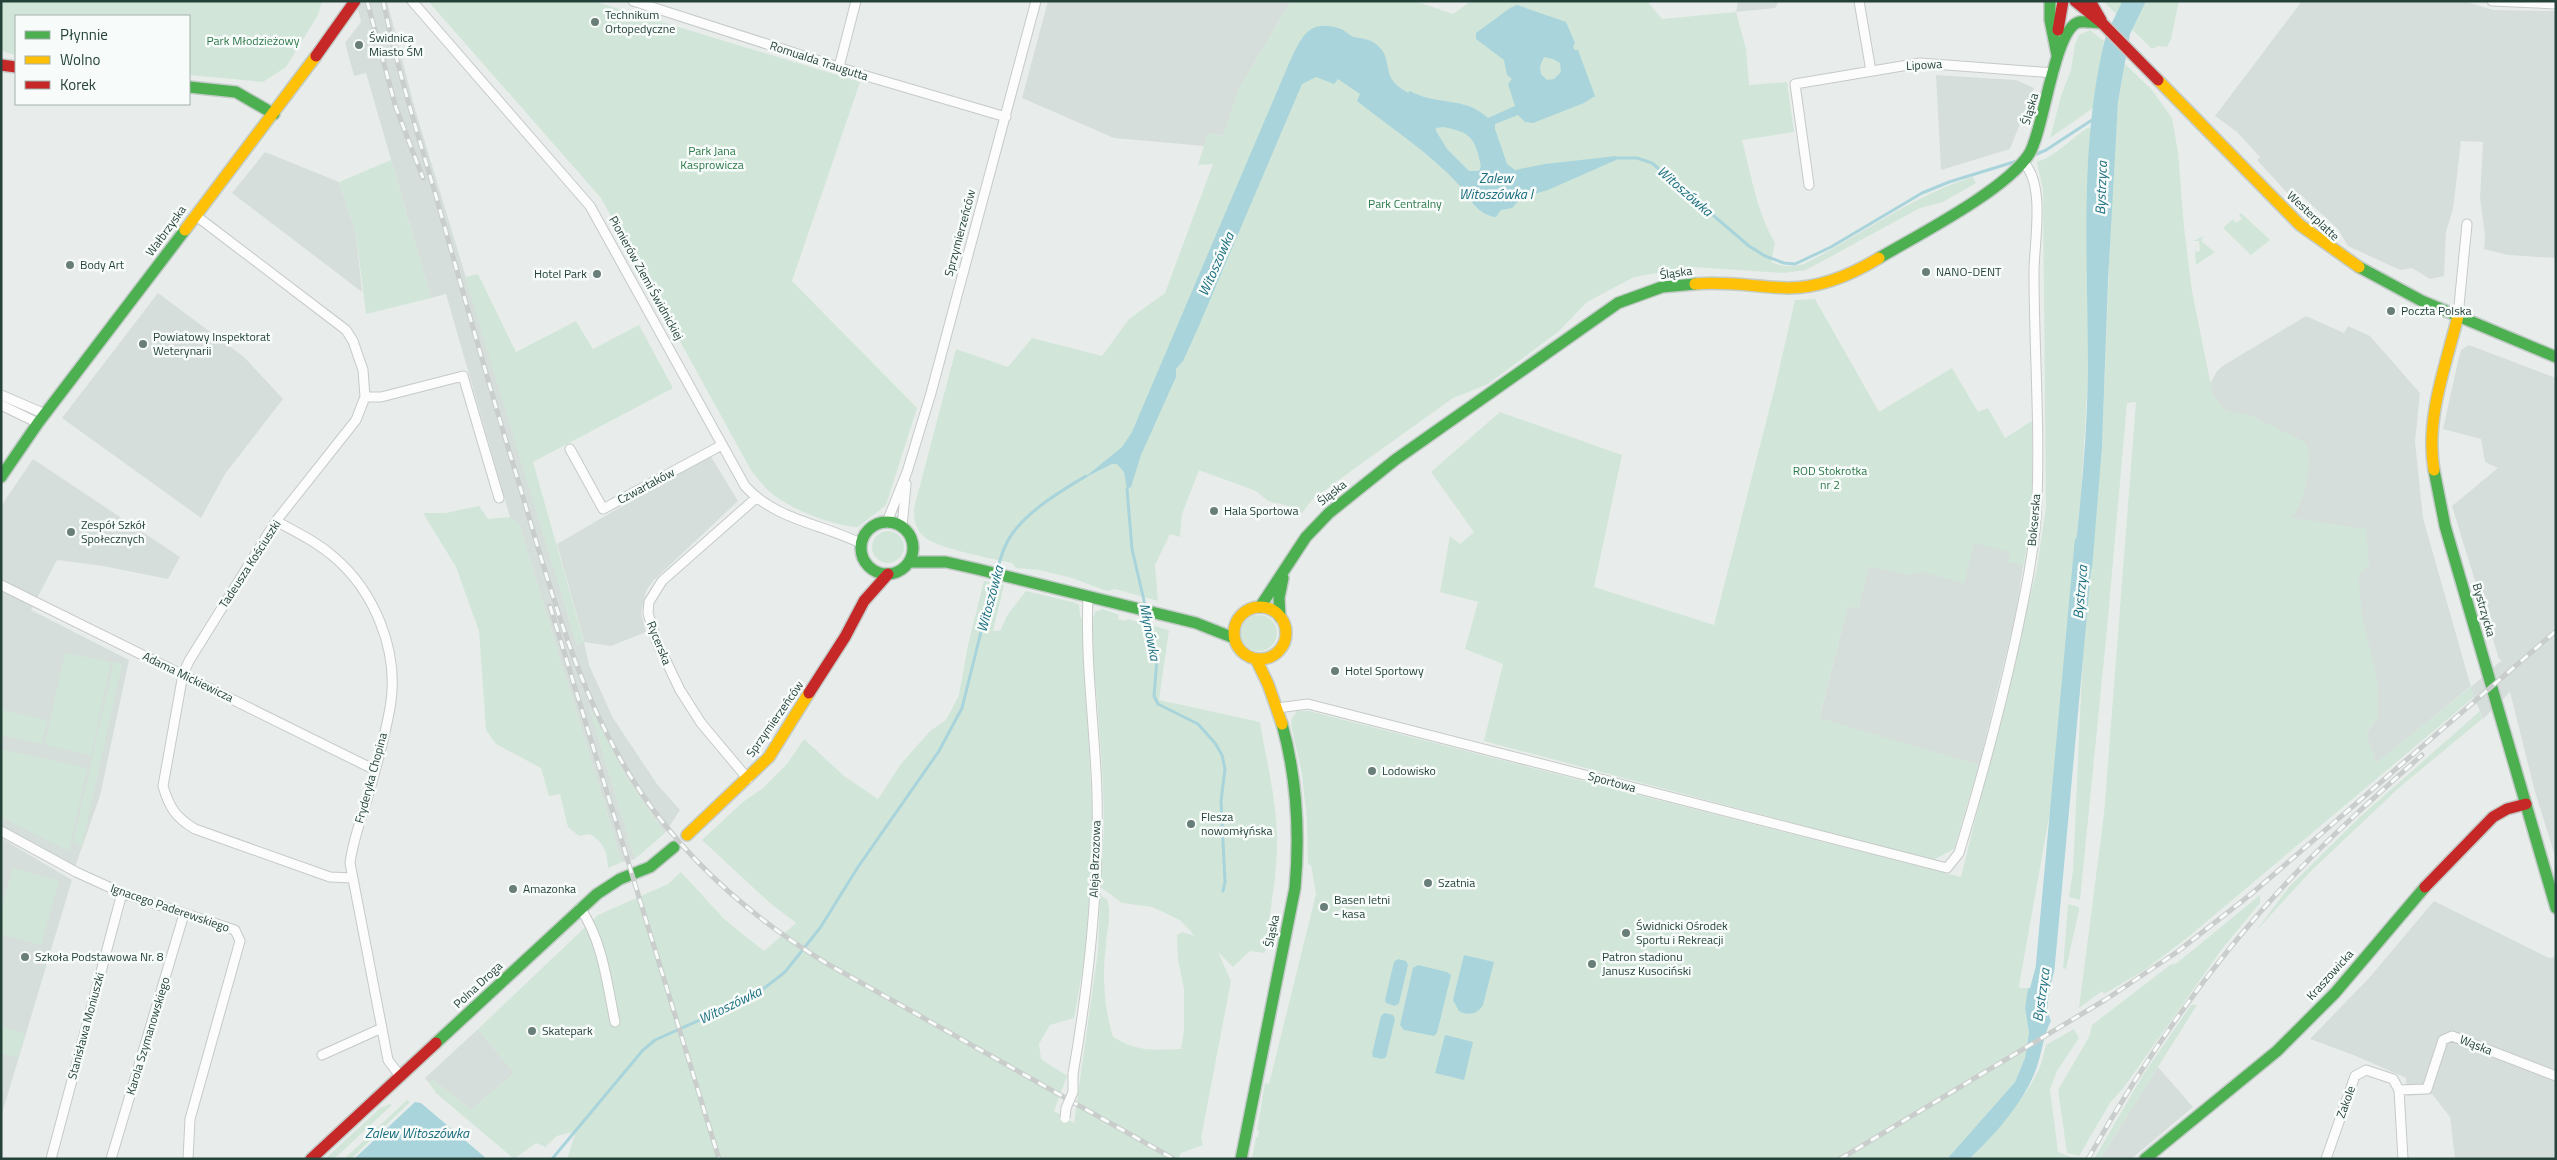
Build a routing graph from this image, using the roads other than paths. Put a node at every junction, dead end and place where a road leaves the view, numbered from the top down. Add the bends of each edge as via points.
1 (355, 1) edge
2 (412, 1) edge
3 (633, 1) edge
4 (856, 1) edge
5 (1036, 1) edge
6 (1859, 1) edge
7 (2050, 1) edge
8 (2063, 1) edge
9 (2075, 1) edge
10 (2090, 1) edge
11 (2492, 1) edge
12 (2556, 4) edge
13 (346, 6) edge
14 (2102, 23) junction
15 (2057, 52) junction
16 (1, 65) edge
17 (15, 67) edge
18 (839, 67) junction
19 (1871, 71) junction
20 (2054, 73) junction
21 (190, 87) edge
22 (274, 114) junction
23 (1006, 116) junction
24 (2023, 162) junction
25 (1809, 185) dead end
26 (195, 215) junction
27 (2467, 224) dead end
28 (2458, 316) junction
29 (2556, 358) edge
30 (1, 395) edge
31 (365, 397) junction
32 (1, 405) edge
33 (42, 419) junction
34 (722, 445) junction
35 (570, 449) dead end
36 (908, 472) junction
37 (1, 478) edge
38 (499, 498) dead end
39 (756, 498) junction
40 (276, 521) junction
41 (887, 522) junction
42 (902, 527) junction
43 (862, 544) junction
44 (913, 546) junction
45 (909, 562) junction
46 (946, 562) junction
47 (869, 566) junction
48 (1284, 572) junction
49 (888, 574) junction
50 (1, 585) edge
51 (1088, 597) junction
52 (864, 601) junction
53 (1260, 607) junction
54 (1280, 617) junction
55 (1238, 619) junction
56 (1196, 623) junction
57 (1234, 638) junction
58 (1274, 655) junction
59 (1256, 659) junction
60 (183, 674) junction
61 (1277, 708) junction
62 (375, 770) junction
63 (748, 779) junction
64 (2526, 804) junction
65 (1, 831) edge
66 (687, 835) dead end
67 (674, 847) dead end
68 (1947, 868) joint
69 (352, 878) junction
70 (122, 893) junction
71 (580, 908) junction
72 (2556, 908) edge
73 (184, 914) junction
74 (615, 1022) dead end
75 (382, 1028) junction
76 (322, 1055) dead end
77 (400, 1076) junction
78 (2556, 1076) edge
79 (2399, 1090) junction
80 (1065, 1118) dead end
81 (50, 1159) edge
82 (111, 1159) edge
83 (188, 1159) edge
84 (311, 1159) edge
85 (1241, 1159) edge
86 (2145, 1159) edge
87 (2326, 1159) edge
88 (2404, 1159) edge

1 - 13 street, Wałbrzyska
2 - 34 street, Pionierów Ziemi Świdnickiej via 590,206
3 - 18 street, Romualda Traugutta
4 - 18 street
5 - 23 street, Sprzymierzeńców
6 - 19 street
7 - 15 street, Śląska via 2050,20
8 - 15 street, Śląska
9 - 14 street, Westerplatte
10 - 14 street, Westerplatte
11 - 12 street
13 - 22 street, Wałbrzyska
14 - 15 street via 2087,21 2074,24
14 - 28 street, Westerplatte via 2300,225 2330,251
15 - 20 street, Śląska
16 - 17 street
18 - 23 street, Romualda Traugutta
19 - 20 street, Lipowa via 1920,63
19 - 25 street, Lipowa via 1795,84
20 - 24 street, Śląska via 2033,145
21 - 22 street via 236,92
22 - 26 street, Wałbrzyska
23 - 36 street, Sprzymierzeńców
24 - 48 street, Śląska via 1964,207 1859,270 1823,284 1790,288 1703,283 1679,285 1645,292 1618,303 1395,460 1318,523
24 - 68 street, Bokserska via 2032,176 2036,192 2036,520 2026,587 2004,687 1960,853
26 - 31 street, Tadeusza Kościuszki via 346,330 363,370
26 - 33 street, Wałbrzyska
27 - 28 street
28 - 29 street, Westerplatte
28 - 64 street, Bystrzycka via 2433,419 2432,457 2446,526
30 - 33 street
31 - 38 street via 381,397 463,376
31 - 40 street, Tadeusza Kościuszki via 356,420
32 - 33 street
33 - 37 street, Wałbrzyska
34 - 35 street, Czwartaków via 603,509
34 - 39 street, Pionierów Ziemi Świdnickiej via 745,486
36 - 41 street, Sprzymierzeńców
36 - 42 street, Sprzymierzeńców
39 - 43 street, Pionierów Ziemi Świdnickiej via 779,512
39 - 63 street, Rycerska via 662,580 648,602 656,640 680,690 701,723
40 - 60 street, Tadeusza Kościuszki via 197,646
40 - 62 street, Fryderyka Chopina via 311,540 344,566 380,621 388,651 392,687
41 - 42 street
41 - 43 street via 870,528
42 - 44 street
43 - 47 street
44 - 45 street
44 - 46 street
45 - 46 street
45 - 49 street
46 - 51 street
47 - 49 street
47 - 52 street, Sprzymierzeńców
48 - 53 street, Śląska
48 - 54 street, Śląska via 1279,598
49 - 52 street, Sprzymierzeńców
50 - 60 street, Adama Mickiewicza
51 - 56 street
51 - 80 street, Aleja Brzozowa, bridge via 1087,639 1097,823 1090,952 1073,1092
52 - 63 street, Sprzymierzeńców via 769,758
53 - 54 street via 1268,608
53 - 55 street via 1251,608
54 - 58 street via 1284,625 1284,642
55 - 56 street
55 - 57 street
56 - 57 street
57 - 59 street via 1242,652
58 - 59 street
58 - 61 street, Śląska
59 - 61 street, Śląska
60 - 62 street, Adama Mickiewicza
60 - 69 street, Tadeusza Kościuszki via 163,786 168,804 177,818 195,829 330,878
61 - 68 street, Sportowa via 1308,704
61 - 85 street, Śląska via 1294,778 1297,872
62 - 69 street, Fryderyka Chopina via 352,847
63 - 66 street, Sprzymierzeńców
64 - 72 street, Bystrzycka
64 - 86 street, Kraszowicka via 2507,809 2494,817 2410,903 2335,993 2277,1051
65 - 70 street, Ignacego Paderewskiego
67 - 71 street, Polna Droga via 650,867 620,879
69 - 75 street, Fryderyka Chopina
70 - 73 street, Ignacego Paderewskiego
70 - 81 street, Stanisława Moniuszki
71 - 74 street via 601,956
71 - 77 street, Polna Droga
73 - 82 street, Karola Szymanowskiego
73 - 83 street, Ignacego Paderewskiego via 235,930 240,940 190,1119
75 - 76 street
75 - 77 street, Fryderyka Chopina via 388,1060
77 - 84 street, Polna Droga
78 - 79 street, Wąska via 2452,1036 2443,1040 2427,1089
79 - 87 street, Zakole via 2393,1080 2366,1070 2355,1076
79 - 88 street

